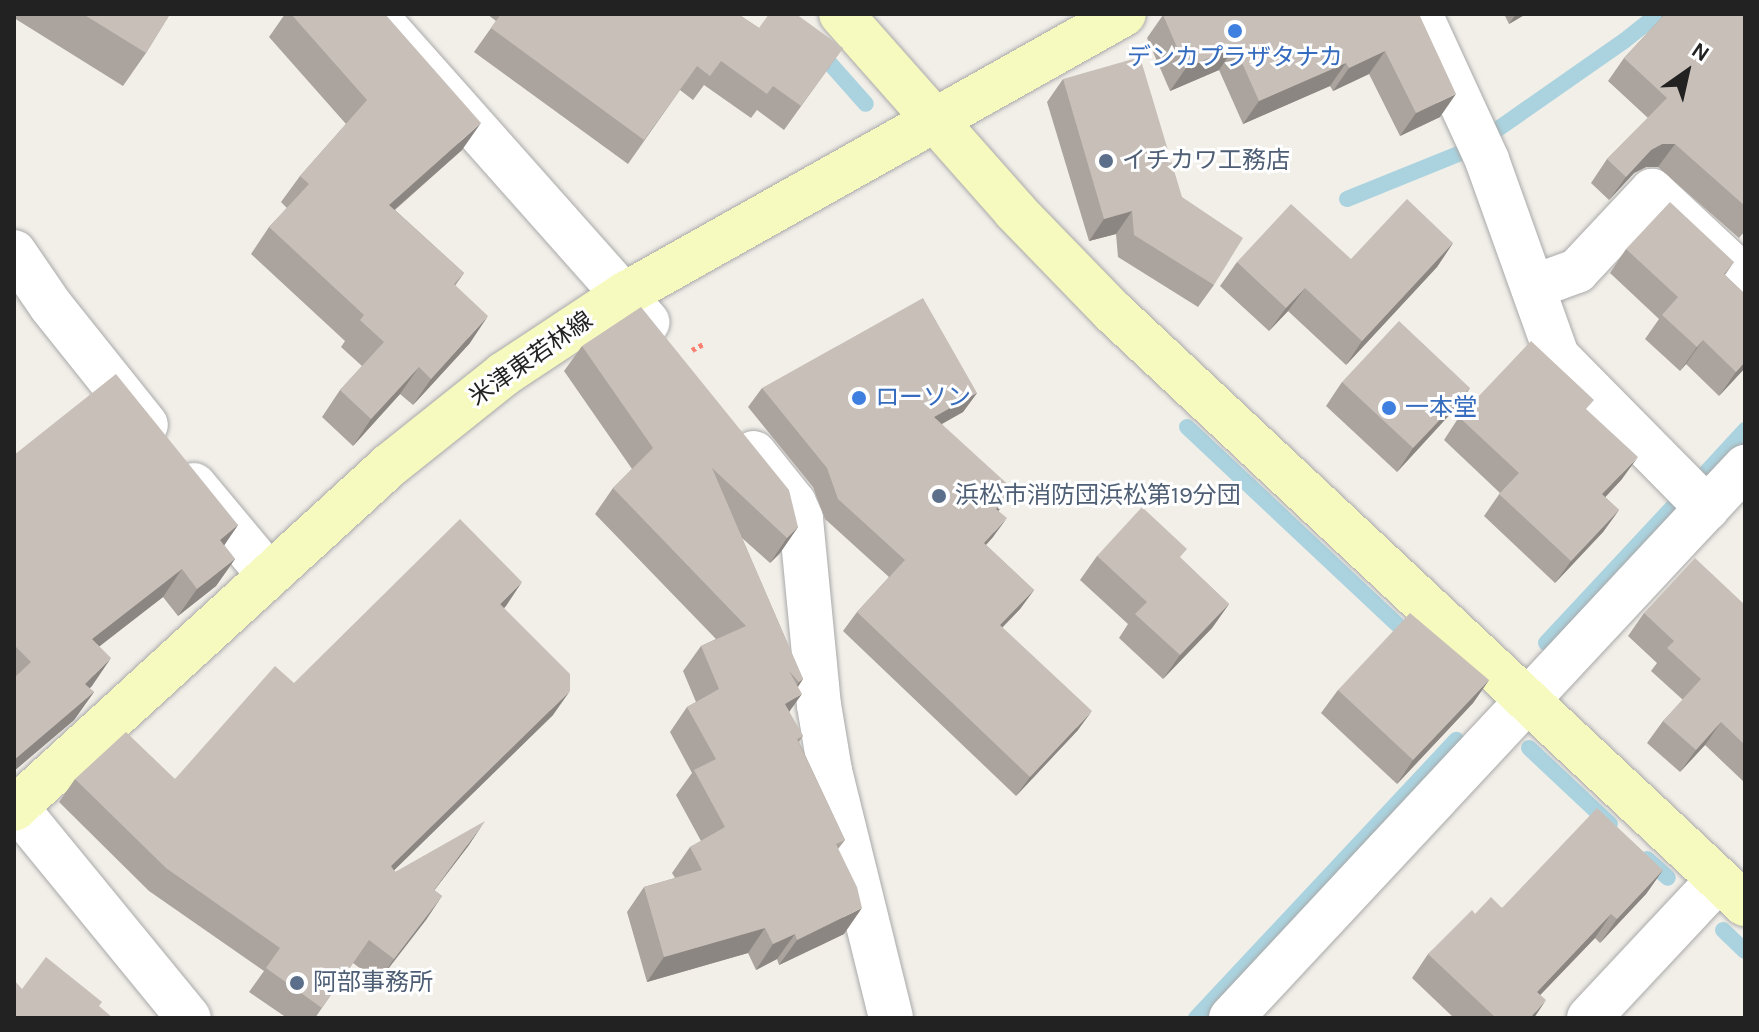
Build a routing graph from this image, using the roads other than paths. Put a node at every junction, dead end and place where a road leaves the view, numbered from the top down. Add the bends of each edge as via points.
1 (374, 14) edge
2 (841, 14) edge
3 (1124, 14) edge
4 (1420, 14) edge
5 (935, 120) junction
6 (14, 252) edge
7 (1745, 278) edge
8 (1533, 287) junction
9 (625, 294) junction
10 (690, 347) dead end
11 (726, 419) edge
12 (1745, 467) edge
13 (1707, 508) junction
14 (269, 575) junction
15 (1527, 701) junction
16 (15, 808) edge
17 (1732, 892) edge
18 (189, 1018) edge
19 (891, 1018) edge
20 (1231, 1018) edge
21 (1589, 1018) edge

1 - 9 street
2 - 5 main road
3 - 5 main road, 米津東若林線
4 - 8 street via 1487,160
5 - 9 main road, 米津東若林線
5 - 15 main road via 1094,293
6 - 14 street via 60,318
7 - 8 street via 1652,191 1577,271
8 - 13 street via 1557,356
9 - 10 street
9 - 14 main road, 米津東若林線 via 446,419
11 - 19 street via 801,519 830,771
12 - 13 street
13 - 15 street
14 - 16 main road, 米津東若林線
15 - 17 main road
15 - 20 street
16 - 18 street
17 - 21 street

